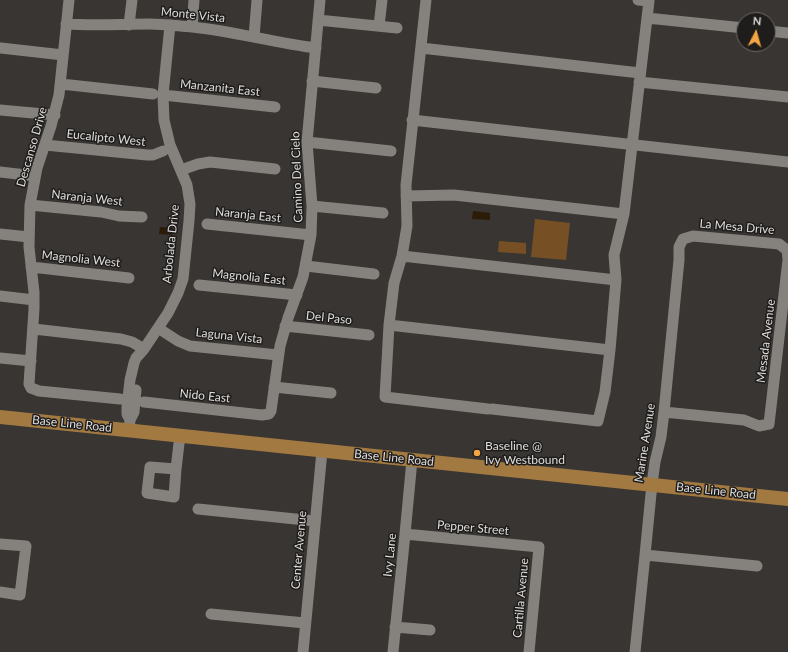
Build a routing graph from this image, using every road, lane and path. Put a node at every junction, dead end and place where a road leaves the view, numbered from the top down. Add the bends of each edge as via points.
1 (69, 0) edge
2 (132, 0) edge
3 (194, 0) edge
4 (257, 0) edge
5 (320, 0) edge
6 (382, 0) edge
7 (426, 0) edge
8 (638, 0) edge
9 (647, 18) junction
10 (318, 20) junction
11 (66, 24) junction
12 (129, 25) junction
13 (170, 25) junction
14 (379, 26) junction
15 (192, 27) junction
16 (736, 27) edge
17 (397, 28) dead end
18 (776, 32) edge
19 (788, 33) edge
20 (254, 37) junction
21 (1, 48) edge
22 (316, 48) junction
23 (421, 48) junction
24 (63, 55) junction
25 (640, 77) junction
26 (312, 81) junction
27 (61, 84) junction
28 (376, 88) dead end
29 (158, 94) junction
30 (788, 97) edge
31 (275, 107) dead end
32 (0, 110) edge
33 (55, 116) junction
34 (412, 120) junction
35 (307, 142) junction
36 (632, 144) junction
37 (45, 145) junction
38 (163, 151) dead end
39 (391, 151) dead end
40 (788, 162) edge
41 (274, 169) dead end
42 (181, 170) junction
43 (0, 172) edge
44 (35, 176) junction
45 (406, 196) junction
46 (30, 205) junction
47 (312, 206) junction
48 (383, 213) dead end
49 (624, 214) junction
50 (142, 217) dead end
51 (207, 224) dead end
52 (0, 234) edge
53 (311, 235) junction
54 (29, 237) junction
55 (683, 239) joint
56 (402, 256) junction
57 (788, 257) edge
58 (306, 266) junction
59 (31, 267) junction
60 (374, 274) dead end
61 (129, 278) dead end
62 (616, 280) junction
63 (199, 285) dead end
64 (297, 295) junction
65 (0, 296) edge
66 (34, 300) junction
67 (389, 325) junction
68 (285, 326) junction
69 (158, 328) junction
70 (34, 329) junction
71 (369, 335) dead end
72 (144, 349) junction
73 (610, 350) junction
74 (278, 354) junction
75 (0, 358) edge
76 (31, 361) junction
77 (274, 387) junction
78 (331, 393) dead end
79 (120, 400) dead end
80 (144, 402) dead end
81 (664, 412) junction
82 (262, 415) joint
83 (0, 416) edge
84 (129, 425) junction
85 (180, 435) junction
86 (322, 451) junction
87 (412, 460) junction
88 (176, 470) dead end
89 (652, 484) junction
90 (788, 498) edge
91 (198, 509) dead end
92 (315, 521) junction
93 (405, 534) junction
94 (0, 544) edge
95 (538, 547) joint
96 (645, 555) junction
97 (757, 566) dead end
98 (0, 592) edge
99 (211, 614) dead end
100 (306, 624) junction
101 (395, 627) junction
102 (430, 630) dead end
103 (303, 652) edge
104 (392, 652) edge
105 (529, 652) edge
106 (634, 652) edge

1 - 11 street, Descanso Drive
2 - 12 street
3 - 15 street
4 - 20 street
5 - 10 street, Camino Del Cielo
6 - 14 street
7 - 23 street
8 - 9 street via 649,1
9 - 16 street
9 - 25 street
10 - 14 street
10 - 22 street, Camino Del Cielo
11 - 12 street, Monte Vista
11 - 24 street, Descanso Drive
12 - 13 street, Monte Vista
13 - 15 street, Monte Vista
13 - 29 street, Arbolada Drive
14 - 17 street
15 - 20 street, Monte Vista
18 - 19 street
20 - 22 street, Monte Vista
21 - 24 street
22 - 26 street, Camino Del Cielo
23 - 25 street
23 - 34 street
24 - 27 street, Descanso Drive
25 - 30 street
25 - 36 street
26 - 28 street
26 - 35 street, Camino Del Cielo
27 - 29 street, Manzanita East
27 - 33 street, Descanso Drive
29 - 31 street, Manzanita East
29 - 42 street, Arbolada Drive via 170,145
32 - 33 street
33 - 37 street, Descanso Drive
34 - 36 street
34 - 45 street
35 - 39 street
35 - 47 street, Camino Del Cielo
36 - 40 street
36 - 49 street
37 - 38 street, Eucalipto West via 146,155
37 - 44 street, Descanso Drive
41 - 42 street via 210,162
42 - 69 street, Arbolada Drive via 190,209 183,279 172,308
43 - 44 street
44 - 46 street, Descanso Drive
45 - 49 street via 454,195
45 - 56 street via 407,226
46 - 50 street, Naranja West
46 - 54 street, Descanso Drive
47 - 48 street
47 - 53 street, Camino Del Cielo
49 - 62 street via 614,254
51 - 53 street, Naranja East
52 - 54 street
53 - 58 street, Camino Del Cielo
54 - 59 street, Descanso Drive
55 - 57 street, La Mesa Drive via 693,236 779,244
55 - 81 street, Marine Avenue via 679,247
56 - 62 street
56 - 67 street via 394,283
57 - 81 street, Mesada Avenue via 769,424 759,426 744,420
58 - 60 street
58 - 64 street, Camino Del Cielo
59 - 61 street, Magnolia West
59 - 66 street, Descanso Drive
62 - 73 street
63 - 64 street, Magnolia East
64 - 68 street, Camino Del Cielo
65 - 66 street
66 - 70 street, Descanso Drive
67 - 73 street
67 - 73 street via 385,397 490,409 598,421 605,392
68 - 71 street, Del Paso
68 - 74 street, Camino Del Cielo
69 - 72 street, Arbolada Drive
69 - 74 street, Laguna Vista via 190,346
70 - 72 street via 116,338 132,342
70 - 76 street, Descanso Drive
72 - 84 street, Arbolada Drive via 134,412
72 - 84 street via 136,358 131,375 127,407
74 - 77 street, Camino Del Cielo
75 - 76 street
76 - 79 street, Descanso Drive via 31,388
77 - 78 street
77 - 82 street, Camino Del Cielo via 271,411
80 - 82 street, Nido East
81 - 89 street, Marine Avenue
83 - 84 main road, Base Line Road
84 - 85 main road, Base Line Road
85 - 86 main road, Base Line Road
85 - 88 street
86 - 87 main road, Base Line Road
86 - 92 street, Center Avenue
87 - 89 main road, Base Line Road
87 - 93 street, Ivy Lane
89 - 90 main road, Base Line Road
89 - 96 street, Marine Avenue
91 - 92 street
92 - 100 street, Center Avenue
93 - 95 street, Pepper Street
93 - 101 street, Ivy Lane
94 - 98 street via 26,546 20,595
95 - 105 street, Cartilla Avenue
96 - 97 street
96 - 106 street, Marine Avenue
99 - 100 street
100 - 103 street, Center Avenue
101 - 102 street
101 - 104 street, Ivy Lane

